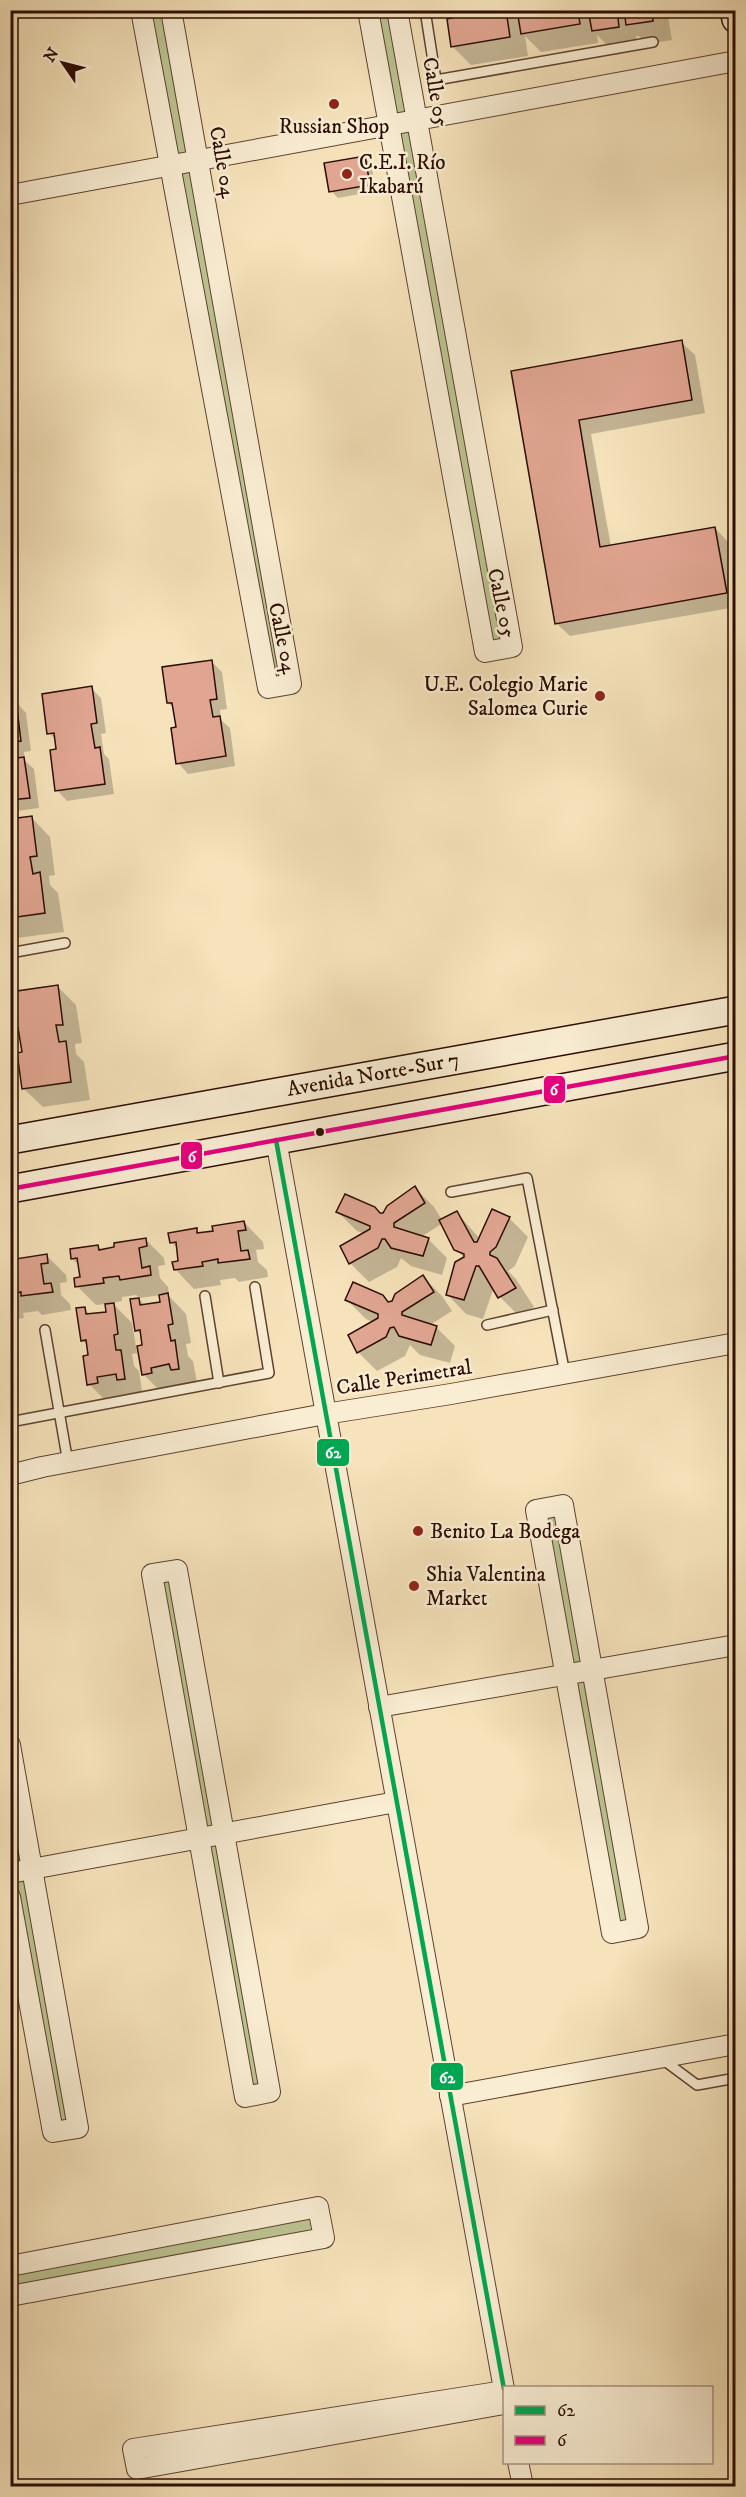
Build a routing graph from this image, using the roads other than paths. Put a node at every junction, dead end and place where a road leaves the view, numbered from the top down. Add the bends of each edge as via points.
1 (171, 10) edge
2 (368, 10) edge
3 (397, 10) edge
4 (425, 10) edge
5 (734, 10) edge
6 (146, 11) edge
7 (735, 19) edge
8 (653, 42) dead end
9 (735, 61) edge
10 (417, 119) junction
11 (389, 124) junction
12 (198, 160) junction
13 (169, 166) junction
14 (10, 195) edge
15 (65, 943) dead end
16 (10, 953) edge
17 (735, 1010) edge
18 (735, 1056) edge
19 (10, 1140) edge
20 (276, 1140) junction
21 (10, 1188) edge
22 (451, 1191) dead end
23 (255, 1287) dead end
24 (205, 1296) dead end
25 (553, 1310) junction
26 (487, 1325) dead end
27 (45, 1330) dead end
28 (735, 1343) edge
29 (566, 1374) junction
30 (219, 1383) junction
31 (59, 1413) junction
32 (325, 1414) junction
33 (10, 1422) edge
34 (68, 1463) junction
35 (10, 1476) edge
36 (735, 1645) edge
37 (592, 1670) junction
38 (566, 1674) junction
39 (378, 1707) junction
40 (10, 1745) edge
41 (396, 1802) junction
42 (224, 1834) junction
43 (198, 1838) junction
44 (32, 1869) junction
45 (10, 1873) edge
46 (10, 1898) edge
47 (735, 2044) edge
48 (660, 2058) junction
49 (735, 2078) edge
50 (450, 2096) junction
51 (118, 2245) junction
52 (10, 2266) edge
53 (122, 2276) junction
54 (10, 2296) edge
55 (503, 2386) edge
56 (503, 2390) edge
57 (503, 2404) edge
58 (518, 2464) edge
59 (523, 2487) edge

1 - 12 street, Calle 04
2 - 11 street, Calle 05
3 - 10 street, Calle 05
4 - 8 lane via 436,80
5 - 7 main road
6 - 13 street, Calle 04
9 - 10 street
10 - 11 street
10 - 11 street, Calle 05 via 512,647 485,652
11 - 12 street
12 - 13 street
12 - 13 street, Calle 04 via 291,684 268,688
13 - 14 street
15 - 16 lane
17 - 19 main road, Avenida Norte-Sur 7
18 - 20 main road
20 - 21 main road
20 - 32 street
22 - 25 lane via 527,1178
23 - 30 lane via 269,1373
24 - 30 lane
25 - 26 lane
25 - 29 lane
27 - 31 lane
28 - 29 street, Calle Perimetral
29 - 32 street, Calle Perimetral
30 - 31 lane
31 - 33 lane
31 - 34 lane
32 - 34 street, Calle Perimetral
32 - 39 street
34 - 35 street, Calle Perimetral
36 - 37 street
37 - 38 street
37 - 38 street via 563,1505 536,1510
37 - 38 street via 638,1928 612,1933
38 - 39 street
39 - 41 street
40 - 44 street
41 - 42 street
41 - 50 street
42 - 43 street
42 - 43 street via 270,2092 245,2097
42 - 43 street via 177,1570 152,1574
43 - 44 street
44 - 45 street
44 - 46 street via 78,2128 52,2132
47 - 48 street
48 - 49 lane via 697,2085
48 - 50 street
50 - 55 street
51 - 52 street
51 - 53 street
51 - 53 street via 318,2207 324,2238
53 - 54 street
56 - 57 street via 234,2443
58 - 59 street

